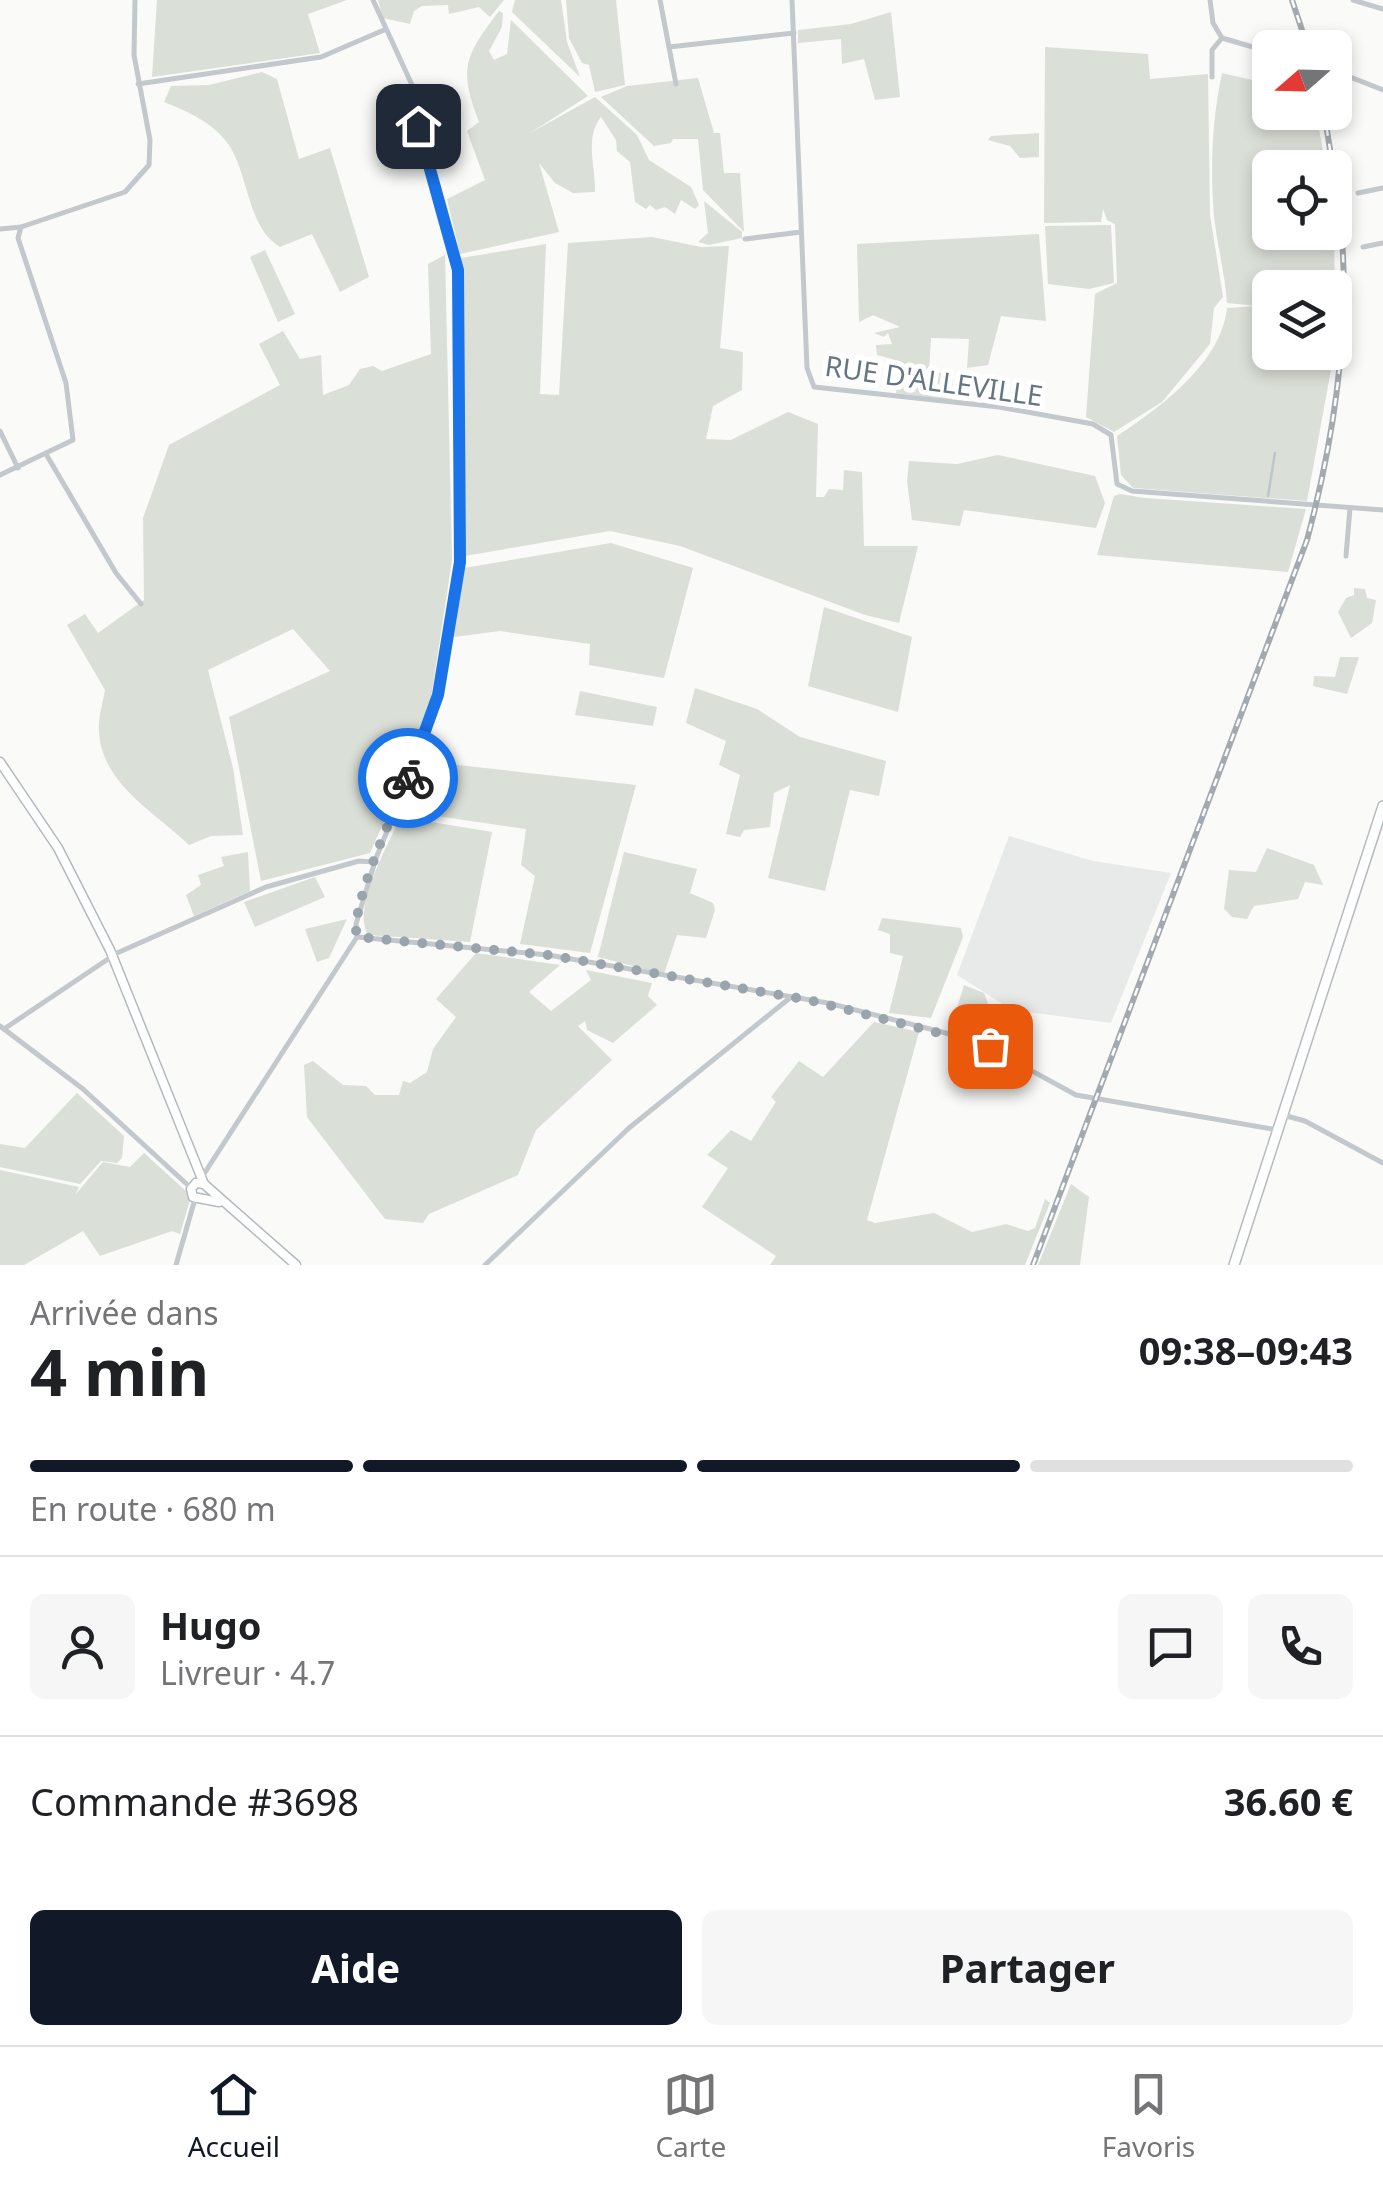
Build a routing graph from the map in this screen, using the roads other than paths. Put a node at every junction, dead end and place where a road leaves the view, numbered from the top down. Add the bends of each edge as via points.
1 (135, 0) edge
2 (373, 0) edge
3 (660, 0) edge
4 (792, 0) edge
5 (1211, 0) edge
6 (1353, 0) edge
7 (1383, 9) edge
8 (384, 30) junction
9 (794, 33) junction
10 (1222, 38) junction
11 (669, 47) junction
12 (1252, 47) edge
13 (1212, 76) dead end
14 (1352, 78) edge
15 (138, 84) junction
16 (676, 84) dead end
17 (1383, 90) edge
18 (1383, 188) edge
19 (1358, 193) dead end
20 (17, 228) junction
21 (0, 229) edge
22 (801, 232) junction
23 (745, 239) dead end
24 (1383, 244) edge
25 (1363, 246) dead end
26 (0, 432) edge
27 (46, 454) junction
28 (18, 468) junction
29 (0, 474) edge
30 (1350, 508) junction
31 (1383, 510) edge
32 (1346, 556) dead end
33 (140, 604) dead end
34 (0, 762) edge
35 (1383, 806) edge
36 (375, 862) junction
37 (357, 937) junction
38 (113, 956) junction
39 (791, 997) junction
40 (2, 1028) edge
41 (1284, 1114) junction
42 (1278, 1130) junction
43 (1383, 1164) edge
44 (200, 1184) junction
45 (199, 1198) junction
46 (222, 1203) junction
47 (176, 1265) edge
48 (296, 1265) edge
49 (485, 1265) edge
50 (1234, 1265) edge

1 - 15 street
2 - 8 street
3 - 11 street
4 - 9 street, RUE D'ALLEVILLE
5 - 10 street
6 - 7 street
8 - 15 street via 321,57
8 - 36 street via 412,85 456,255 460,562 429,730
9 - 11 street
9 - 22 street, RUE D'ALLEVILLE
10 - 12 street
10 - 13 street via 1212,50
11 - 16 street
14 - 17 street
15 - 20 street via 150,140 143,176 125,192
18 - 19 street
20 - 21 street
20 - 27 street via 70,414 73,440
22 - 23 street
22 - 30 street, RUE D'ALLEVILLE via 807,368 814,387 1093,424 1111,435 1117,484 1132,492
24 - 25 street
26 - 28 street
27 - 28 street
27 - 33 street
28 - 29 street
30 - 31 street, RUE D'ALLEVILLE
30 - 32 street
34 - 38 main road via 58,848
35 - 41 main road
36 - 37 street
36 - 38 street via 359,860 266,887
37 - 39 street via 548,955
37 - 44 street
38 - 40 street
38 - 44 main road
39 - 42 street via 963,1036 1076,1095
39 - 49 street via 629,1128
40 - 44 street
41 - 42 main road
41 - 43 street
42 - 50 main road
44 - 45 main road
44 - 45 main road
44 - 46 main road
45 - 46 main road
45 - 47 street
46 - 48 main road

